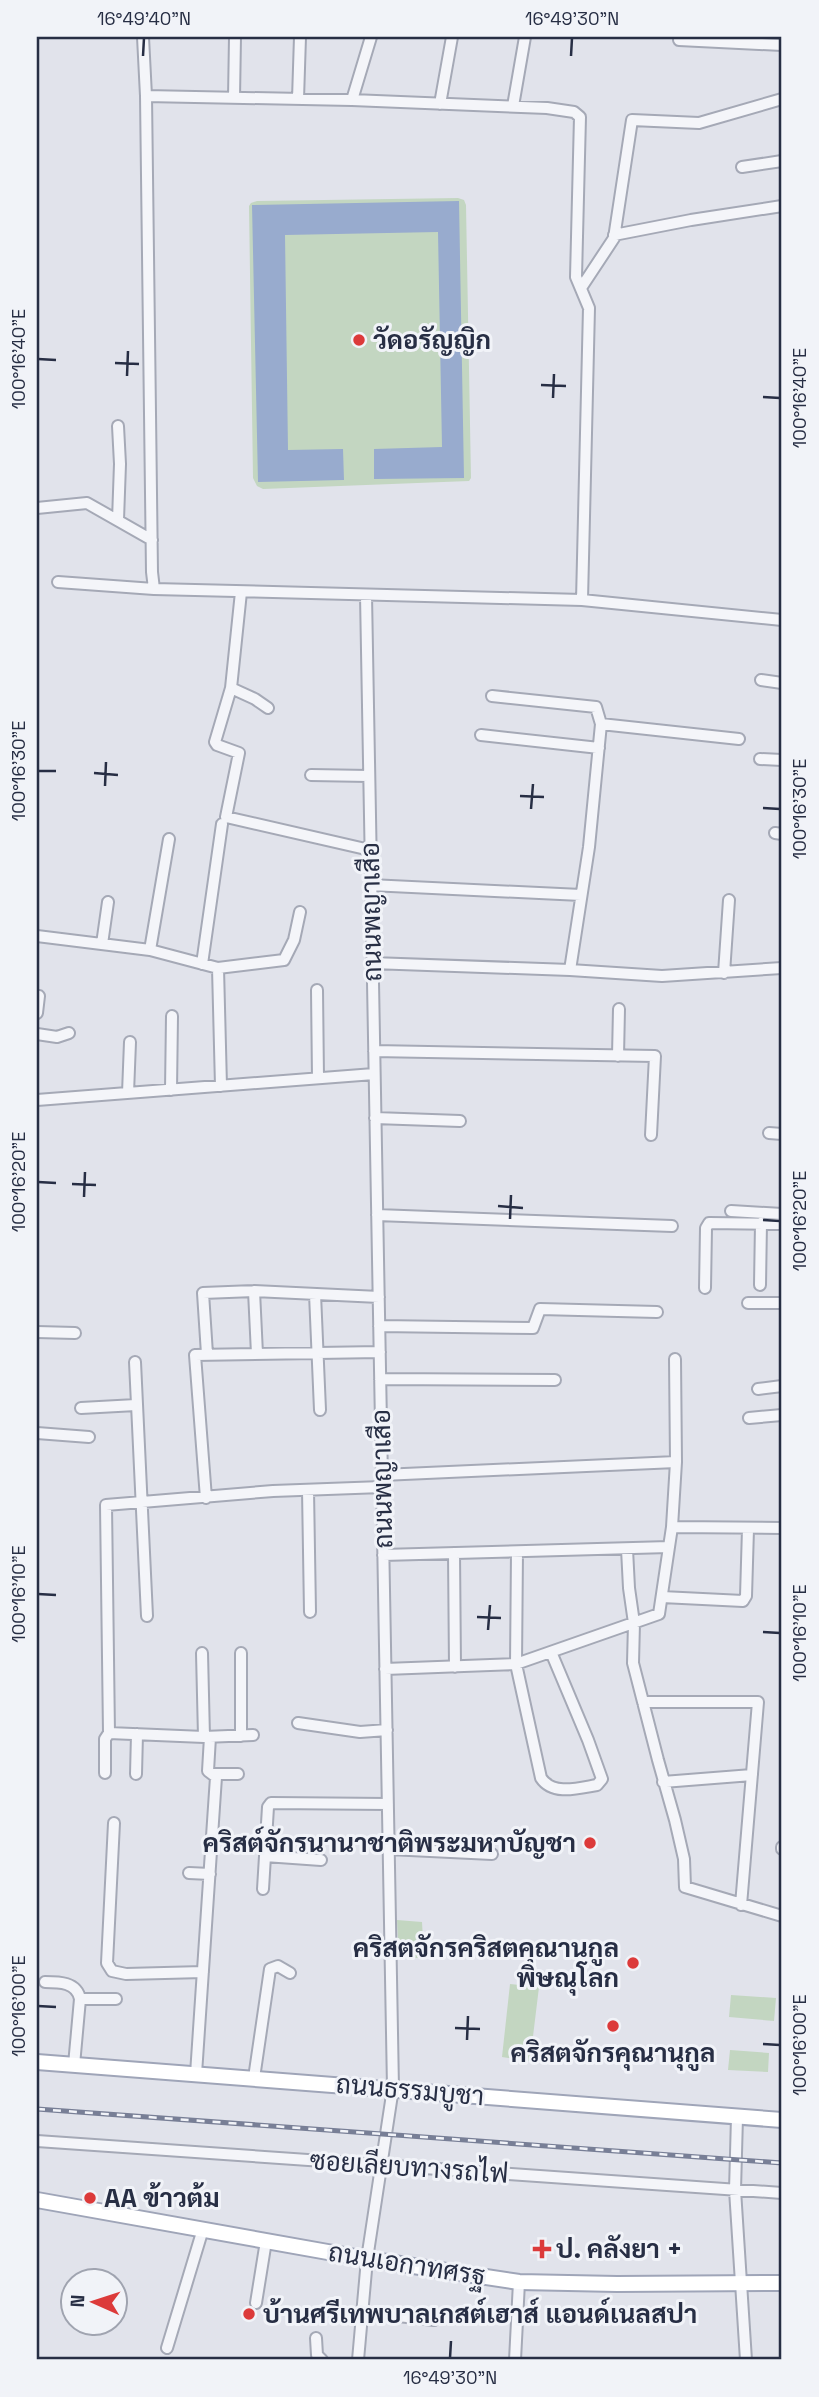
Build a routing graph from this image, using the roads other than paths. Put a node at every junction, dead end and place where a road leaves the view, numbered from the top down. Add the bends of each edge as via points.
1 (143, 37) edge
2 (235, 37) edge
3 (300, 37) edge
4 (371, 37) edge
5 (452, 37) edge
6 (525, 37) edge
7 (679, 40) dead end
8 (782, 45) edge
9 (146, 96) junction
10 (234, 99) junction
11 (298, 99) junction
12 (782, 99) edge
13 (352, 100) junction
14 (440, 104) junction
15 (513, 106) junction
16 (782, 161) edge
17 (742, 167) dead end
18 (782, 206) edge
19 (614, 235) junction
20 (582, 289) junction
21 (118, 426) dead end
22 (37, 508) edge
23 (118, 520) junction
24 (152, 540) junction
25 (58, 582) dead end
26 (154, 589) junction
27 (241, 592) junction
28 (366, 595) junction
29 (582, 600) junction
30 (782, 620) edge
31 (761, 680) dead end
32 (782, 683) edge
33 (231, 688) junction
34 (492, 696) dead end
35 (268, 708) dead end
36 (601, 724) junction
37 (481, 735) dead end
38 (739, 739) dead end
39 (599, 748) junction
40 (760, 758) dead end
41 (782, 760) edge
42 (311, 775) dead end
43 (369, 775) junction
44 (222, 824) dead end
45 (169, 839) dead end
46 (370, 850) junction
47 (370, 884) junction
48 (581, 895) junction
49 (729, 900) dead end
50 (108, 902) dead end
51 (300, 912) dead end
52 (37, 936) edge
53 (102, 944) junction
54 (150, 950) junction
55 (372, 963) junction
56 (201, 964) junction
57 (218, 968) junction
58 (782, 968) edge
59 (570, 970) junction
60 (724, 973) junction
61 (317, 990) dead end
62 (39, 996) dead end
63 (619, 1009) dead end
64 (37, 1013) edge
65 (172, 1016) dead end
66 (69, 1033) dead end
67 (37, 1034) edge
68 (130, 1042) dead end
69 (374, 1051) junction
70 (618, 1056) junction
71 (374, 1074) junction
72 (318, 1079) junction
73 (221, 1086) junction
74 (171, 1090) junction
75 (128, 1093) junction
76 (37, 1100) edge
77 (375, 1118) junction
78 (460, 1121) dead end
79 (769, 1133) dead end
80 (782, 1134) edge
81 (651, 1135) dead end
82 (731, 1211) dead end
83 (782, 1214) edge
84 (377, 1215) junction
85 (761, 1223) junction
86 (782, 1224) edge
87 (672, 1226) dead end
88 (760, 1285) dead end
89 (705, 1288) dead end
90 (254, 1291) junction
91 (315, 1294) junction
92 (379, 1297) junction
93 (748, 1303) dead end
94 (782, 1303) edge
95 (657, 1312) dead end
96 (379, 1326) junction
97 (37, 1332) edge
98 (75, 1333) dead end
99 (380, 1352) junction
100 (318, 1353) junction
101 (207, 1354) junction
102 (257, 1354) junction
103 (675, 1359) dead end
104 (135, 1362) dead end
105 (380, 1379) junction
106 (555, 1380) dead end
107 (782, 1386) edge
108 (758, 1389) dead end
109 (136, 1405) junction
110 (80, 1408) dead end
111 (320, 1410) dead end
112 (782, 1415) edge
113 (749, 1418) dead end
114 (37, 1433) edge
115 (89, 1437) dead end
116 (676, 1462) junction
117 (382, 1475) junction
118 (382, 1487) junction
119 (308, 1490) junction
120 (206, 1498) junction
121 (142, 1503) junction
122 (672, 1527) junction
123 (782, 1528) edge
124 (748, 1529) junction
125 (669, 1547) junction
126 (627, 1549) junction
127 (517, 1552) junction
128 (454, 1553) junction
129 (383, 1555) junction
130 (662, 1597) junction
131 (310, 1612) dead end
132 (147, 1616) dead end
133 (634, 1623) junction
134 (551, 1652) junction
135 (202, 1653) dead end
136 (241, 1653) dead end
137 (516, 1664) junction
138 (455, 1667) junction
139 (385, 1669) junction
140 (643, 1702) junction
141 (298, 1723) dead end
142 (387, 1730) junction
143 (109, 1733) junction
144 (136, 1734) junction
145 (207, 1737) junction
146 (105, 1773) dead end
147 (136, 1774) dead end
148 (212, 1774) junction
149 (239, 1774) dead end
150 (751, 1775) junction
151 (663, 1782) junction
152 (388, 1804) junction
153 (114, 1823) dead end
154 (389, 1849) junction
155 (492, 1854) dead end
156 (265, 1856) junction
157 (321, 1860) dead end
158 (189, 1872) dead end
159 (209, 1874) junction
160 (263, 1889) dead end
161 (741, 1905) junction
162 (782, 1908) edge
163 (782, 1916) edge
164 (203, 1972) junction
165 (290, 1973) dead end
166 (45, 1982) dead end
167 (80, 1999) junction
168 (116, 1999) dead end
169 (37, 2062) edge
170 (74, 2065) junction
171 (196, 2074) junction
172 (254, 2078) junction
173 (393, 2088) junction
174 (737, 2116) junction
175 (782, 2120) edge
176 (37, 2141) edge
177 (383, 2165) junction
178 (735, 2190) junction
179 (782, 2193) edge
180 (37, 2200) edge
181 (203, 2229) junction
182 (266, 2241) junction
183 (367, 2259) junction
184 (519, 2282) junction
185 (782, 2283) edge
186 (741, 2284) junction
187 (256, 2303) dead end
188 (362, 2312) junction
189 (434, 2320) dead end
190 (316, 2338) dead end
191 (167, 2347) dead end
192 (322, 2360) edge
193 (358, 2360) edge
194 (515, 2360) edge
195 (746, 2360) edge

1 - 9 street
2 - 10 street
3 - 11 street
4 - 13 street
5 - 14 street
6 - 15 street
7 - 8 street
9 - 10 street
9 - 24 street
10 - 11 street
11 - 13 street
12 - 19 street via 699,123 632,120
13 - 14 street
14 - 15 street
15 - 20 street via 574,112 580,117 576,277
16 - 17 street
18 - 19 street
19 - 20 street
20 - 29 street via 589,308
21 - 23 street
22 - 23 street via 87,503
23 - 24 street
24 - 26 street
25 - 26 street
26 - 27 street
27 - 28 street
27 - 33 street
28 - 29 street
28 - 43 street, ถนนพญาเสือ
29 - 30 street
31 - 32 street
33 - 35 street
33 - 46 street via 215,741 240,755 226,817
34 - 36 street via 596,707
36 - 38 street
36 - 39 street
37 - 39 street
39 - 48 street
40 - 41 street
42 - 43 street
43 - 46 street, ถนนพญาเสือ
44 - 56 street
45 - 54 street
46 - 47 street, ถนนพญาเสือ
47 - 48 street
47 - 55 street, ถนนพญาเสือ
48 - 59 street
49 - 60 street
50 - 53 street
51 - 57 street via 285,960
52 - 53 street
53 - 54 street
54 - 56 street
55 - 59 street
55 - 69 street, ถนนพญาเสือ
56 - 57 street
57 - 73 street
58 - 60 street
59 - 60 street via 662,976
61 - 72 street
62 - 64 street
63 - 70 street
65 - 74 street
66 - 67 street via 57,1037
68 - 75 street
69 - 70 street
69 - 71 street, ถนนพญาเสือ
70 - 81 street via 655,1056
71 - 72 street
71 - 77 street, ถนนพญาเสือ
72 - 73 street
73 - 74 street
74 - 75 street
75 - 76 street
77 - 78 street
77 - 84 street, ถนนพญาเสือ
79 - 80 street
82 - 83 street
84 - 87 street
84 - 92 street, ถนนพญาเสือ
85 - 86 street
85 - 88 street
85 - 89 street via 707,1225
90 - 91 street
90 - 101 street via 203,1293
90 - 102 street
91 - 92 street
91 - 100 street
92 - 96 street, ถนนพญาเสือ
93 - 94 street
95 - 96 street via 540,1309 533,1328
96 - 99 street, ถนนพญาเสือ
97 - 98 street
99 - 100 street
99 - 105 street, ถนนพญาเสือ
100 - 102 street
100 - 111 street
101 - 102 street
101 - 120 street via 195,1355
103 - 116 street
104 - 109 street
105 - 106 street
105 - 117 street, ถนนพญาเสือ
107 - 108 street
109 - 110 street
109 - 121 street
112 - 113 street
114 - 115 street
116 - 117 street
116 - 122 street
117 - 118 street, ถนนพญาเสือ
118 - 119 street
118 - 129 street, ถนนพญาเสือ
119 - 120 street
119 - 131 street
120 - 121 street
121 - 132 street
121 - 143 street via 106,1505
122 - 124 street
122 - 125 street
123 - 124 street
124 - 130 street via 743,1601
125 - 126 street
125 - 130 street
126 - 127 street
126 - 133 street
127 - 128 street
127 - 137 street
128 - 129 street
128 - 138 street
129 - 139 street, ถนนพญาเสือ
130 - 133 street via 659,1614
133 - 134 street
133 - 140 street via 634,1663
134 - 137 street
134 - 137 street via 602,1779 597,1786 563,1790 543,1782
135 - 145 street
136 - 145 street via 247,1735
137 - 138 street
138 - 139 street
139 - 142 street, ถนนพญาเสือ
140 - 150 street via 758,1702
140 - 151 street
141 - 142 street via 360,1732
142 - 152 street, ถนนพญาเสือ
143 - 144 street
143 - 146 street
144 - 145 street
144 - 147 street
145 - 148 street via 208,1771
148 - 149 street
148 - 159 street via 216,1777
150 - 151 street
150 - 161 street
151 - 161 street via 684,1859 685,1887
152 - 154 street, ถนนพญาเสือ
152 - 156 street via 273,1802 268,1807
153 - 164 street via 107,1963 112,1971 126,1974
154 - 155 street
154 - 173 street, ถนนพญาเสือ
156 - 157 street
156 - 160 street
158 - 159 street
159 - 164 street
161 - 163 street
162 - 163 street
164 - 171 street
165 - 172 street via 278,1966 270,1969
166 - 167 street via 71,1986
167 - 168 street
167 - 170 street
169 - 170 main road, ถนนธรรมบูชา
170 - 171 main road, ถนนธรรมบูชา
171 - 172 main road, ถนนธรรมบูชา
172 - 173 main road, ถนนธรรมบูชา
173 - 174 main road, ถนนธรรมบูชา
173 - 177 street, ถนนพญาเสือ
174 - 175 main road, ถนนธรรมบูชา
174 - 178 street
176 - 177 street, ซอยเลียบทางรถไฟ
177 - 178 street, ซอยเลียบทางรถไฟ
177 - 183 street, ถนนพญาเสือ
178 - 179 street, ซอยเลียบทางรถไฟ
178 - 186 street
180 - 181 main road, ถนนเอกาทศรฐ
181 - 182 main road, ถนนเอกาทศรฐ
181 - 191 street
182 - 183 main road, ถนนเอกาทศรฐ
182 - 187 street
183 - 184 main road, ถนนเอกาทศรฐ
183 - 188 street, ถนนพญาเสือ
184 - 186 main road, ถนนเอกาทศรฐ
184 - 194 street
185 - 186 main road, ถนนเอกาทศรฐ
186 - 195 street
188 - 189 street
188 - 193 street, ถนนพญาเสือ
190 - 192 street via 317,2357

